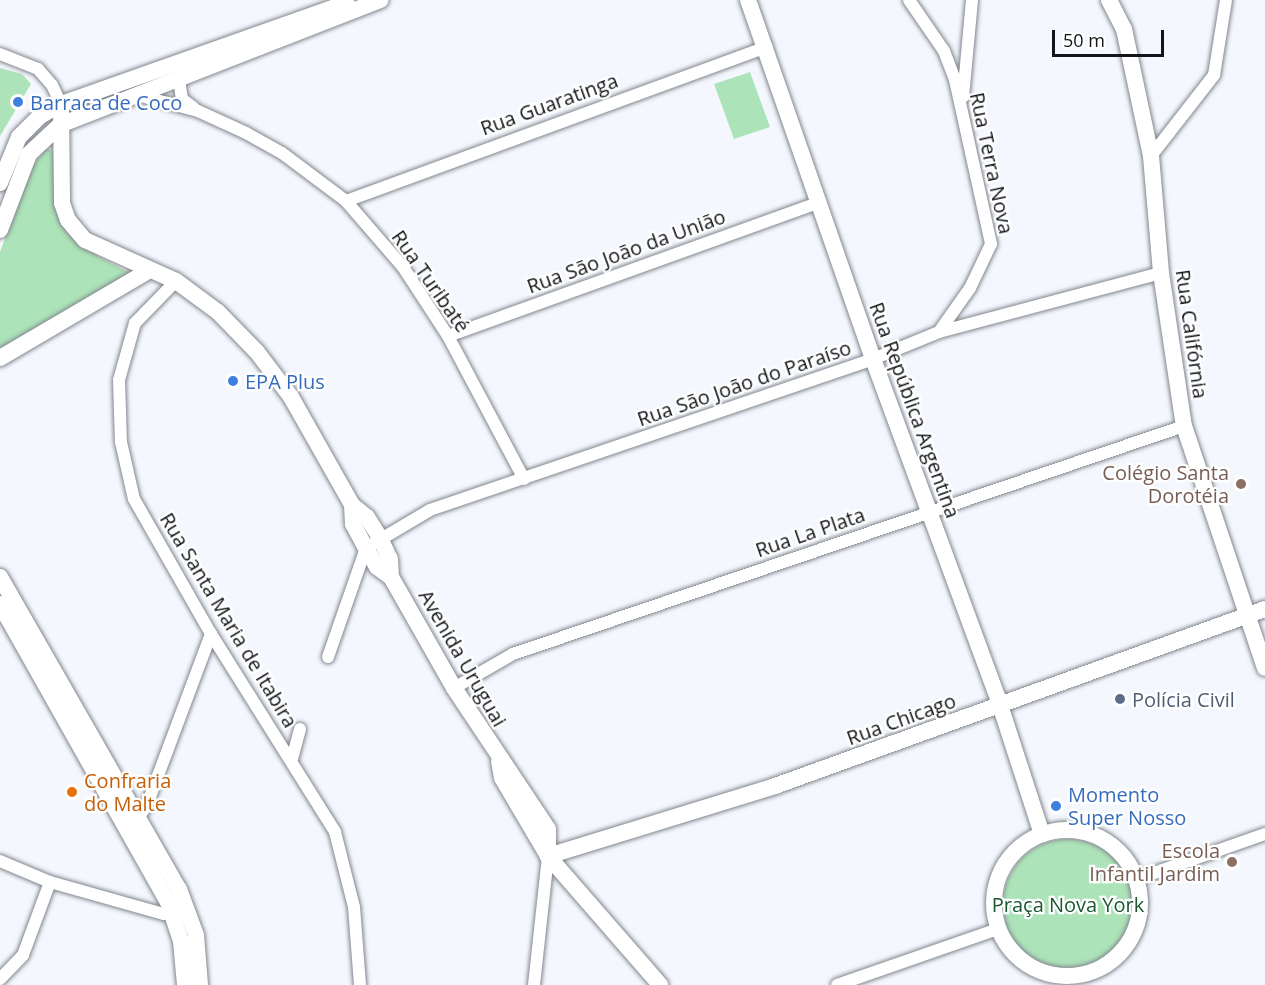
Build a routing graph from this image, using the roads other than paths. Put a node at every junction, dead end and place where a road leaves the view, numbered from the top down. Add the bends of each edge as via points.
1 (353, 0) edge
2 (381, 0) edge
3 (748, 0) edge
4 (909, 0) edge
5 (972, 0) edge
6 (1109, 0) edge
7 (1226, 0) edge
8 (767, 47) junction
9 (0, 54) edge
10 (179, 80) junction
11 (135, 94) junction
12 (61, 104) junction
13 (198, 111) junction
14 (962, 112) junction
15 (60, 125) junction
16 (1151, 156) junction
17 (0, 183) edge
18 (346, 201) junction
19 (818, 203) junction
20 (0, 230) edge
21 (150, 270) junction
22 (1161, 273) junction
23 (176, 281) junction
24 (939, 332) junction
25 (448, 336) junction
26 (0, 358) edge
27 (873, 360) junction
28 (1184, 426) junction
29 (524, 479) junction
30 (352, 505) junction
31 (931, 512) junction
32 (380, 538) junction
33 (366, 548) junction
34 (0, 577) edge
35 (391, 577) junction
36 (0, 604) edge
37 (1265, 609) edge
38 (1247, 616) junction
39 (211, 634) junction
40 (328, 657) dead end
41 (1265, 668) edge
42 (454, 688) junction
43 (1000, 705) junction
44 (300, 729) dead end
45 (292, 759) junction
46 (109, 796) junction
47 (138, 818) junction
48 (1042, 834) junction
49 (1265, 834) edge
50 (548, 856) junction
51 (0, 861) edge
52 (1137, 879) junction
53 (50, 882) junction
54 (181, 912) junction
55 (998, 929) junction
56 (1095, 978) edge
57 (0, 980) edge
58 (185, 985) edge
59 (200, 985) edge
60 (360, 985) edge
61 (534, 985) edge
62 (660, 985) edge
63 (837, 985) edge

1 - 12 street
2 - 10 street
3 - 8 street, Rua República Argentina
4 - 14 street, Rua Terra Nova via 944,51
5 - 14 street
6 - 16 street, Rua Califórnia via 1124,29
7 - 16 street via 1214,75
8 - 18 street, Rua Guaratinga
8 - 19 street, Rua República Argentina
9 - 12 street via 38,69
10 - 11 street
10 - 13 street, Rua Turibaté via 182,99
11 - 13 street, Rua Turibaté
11 - 15 street
12 - 15 street, Avenida Uruguai
12 - 17 street via 40,116 19,137
13 - 18 street, Rua Turibaté via 282,153
14 - 24 street, Rua Terra Nova via 991,244 970,288
15 - 20 street via 29,154
15 - 21 street, Avenida Uruguai via 62,203 68,220 85,240
16 - 22 street, Rua Califórnia
18 - 25 street, Rua Turibaté via 403,267
19 - 25 street, Rua São João da União
19 - 27 street, Rua República Argentina
21 - 23 street, Avenida Uruguai
21 - 26 street
22 - 24 street, Rua São João do Paraíso
22 - 28 street, Rua Califórnia
23 - 30 street, Avenida Uruguai via 218,312 257,352 291,397
23 - 39 street, Rua Santa Maria de Itabira via 135,323 119,380 121,442 134,500
24 - 27 street, Rua São João do Paraíso
25 - 29 street, Rua Turibaté
27 - 29 street, Rua São João do Paraíso
27 - 31 street, Rua República Argentina
28 - 31 street, Rua La Plata
28 - 38 street, Rua Califórnia
29 - 32 street, Rua São João do Paraíso via 430,510
30 - 32 street, Avenida Uruguai via 367,517
30 - 33 street, Avenida Uruguai via 353,524
31 - 42 street, Rua La Plata via 513,654
31 - 43 street, Rua República Argentina
32 - 33 street, Rua São João do Paraíso
32 - 35 street, Avenida Uruguai via 390,559
33 - 35 street, Avenida Uruguai via 377,567
33 - 40 street
34 - 47 street
35 - 42 street, Avenida Uruguai
36 - 46 street
37 - 38 street, Rua Chicago
38 - 41 street, Rua Califórnia
38 - 43 street, Rua Chicago
39 - 45 street, Rua Santa Maria de Itabira
39 - 47 street via 147,805
42 - 50 street, Avenida Uruguai via 499,761 512,772 548,829
43 - 48 street, Rua República Argentina
43 - 50 street, Rua Chicago via 775,786
44 - 45 street
45 - 60 street, Rua Santa Maria de Itabira via 334,832 354,907
46 - 47 street via 129,816
46 - 54 street
47 - 54 street
48 - 52 street via 1079,829 1099,836 1115,846
48 - 55 street via 1025,843 1001,872 994,907
49 - 52 street
50 - 61 street
50 - 62 street
51 - 53 street
52 - 56 street via 1137,924 1113,961
53 - 54 street
53 - 57 street via 23,955
54 - 58 street
54 - 59 street via 196,935
55 - 56 street via 1022,962 1038,971
55 - 63 street

